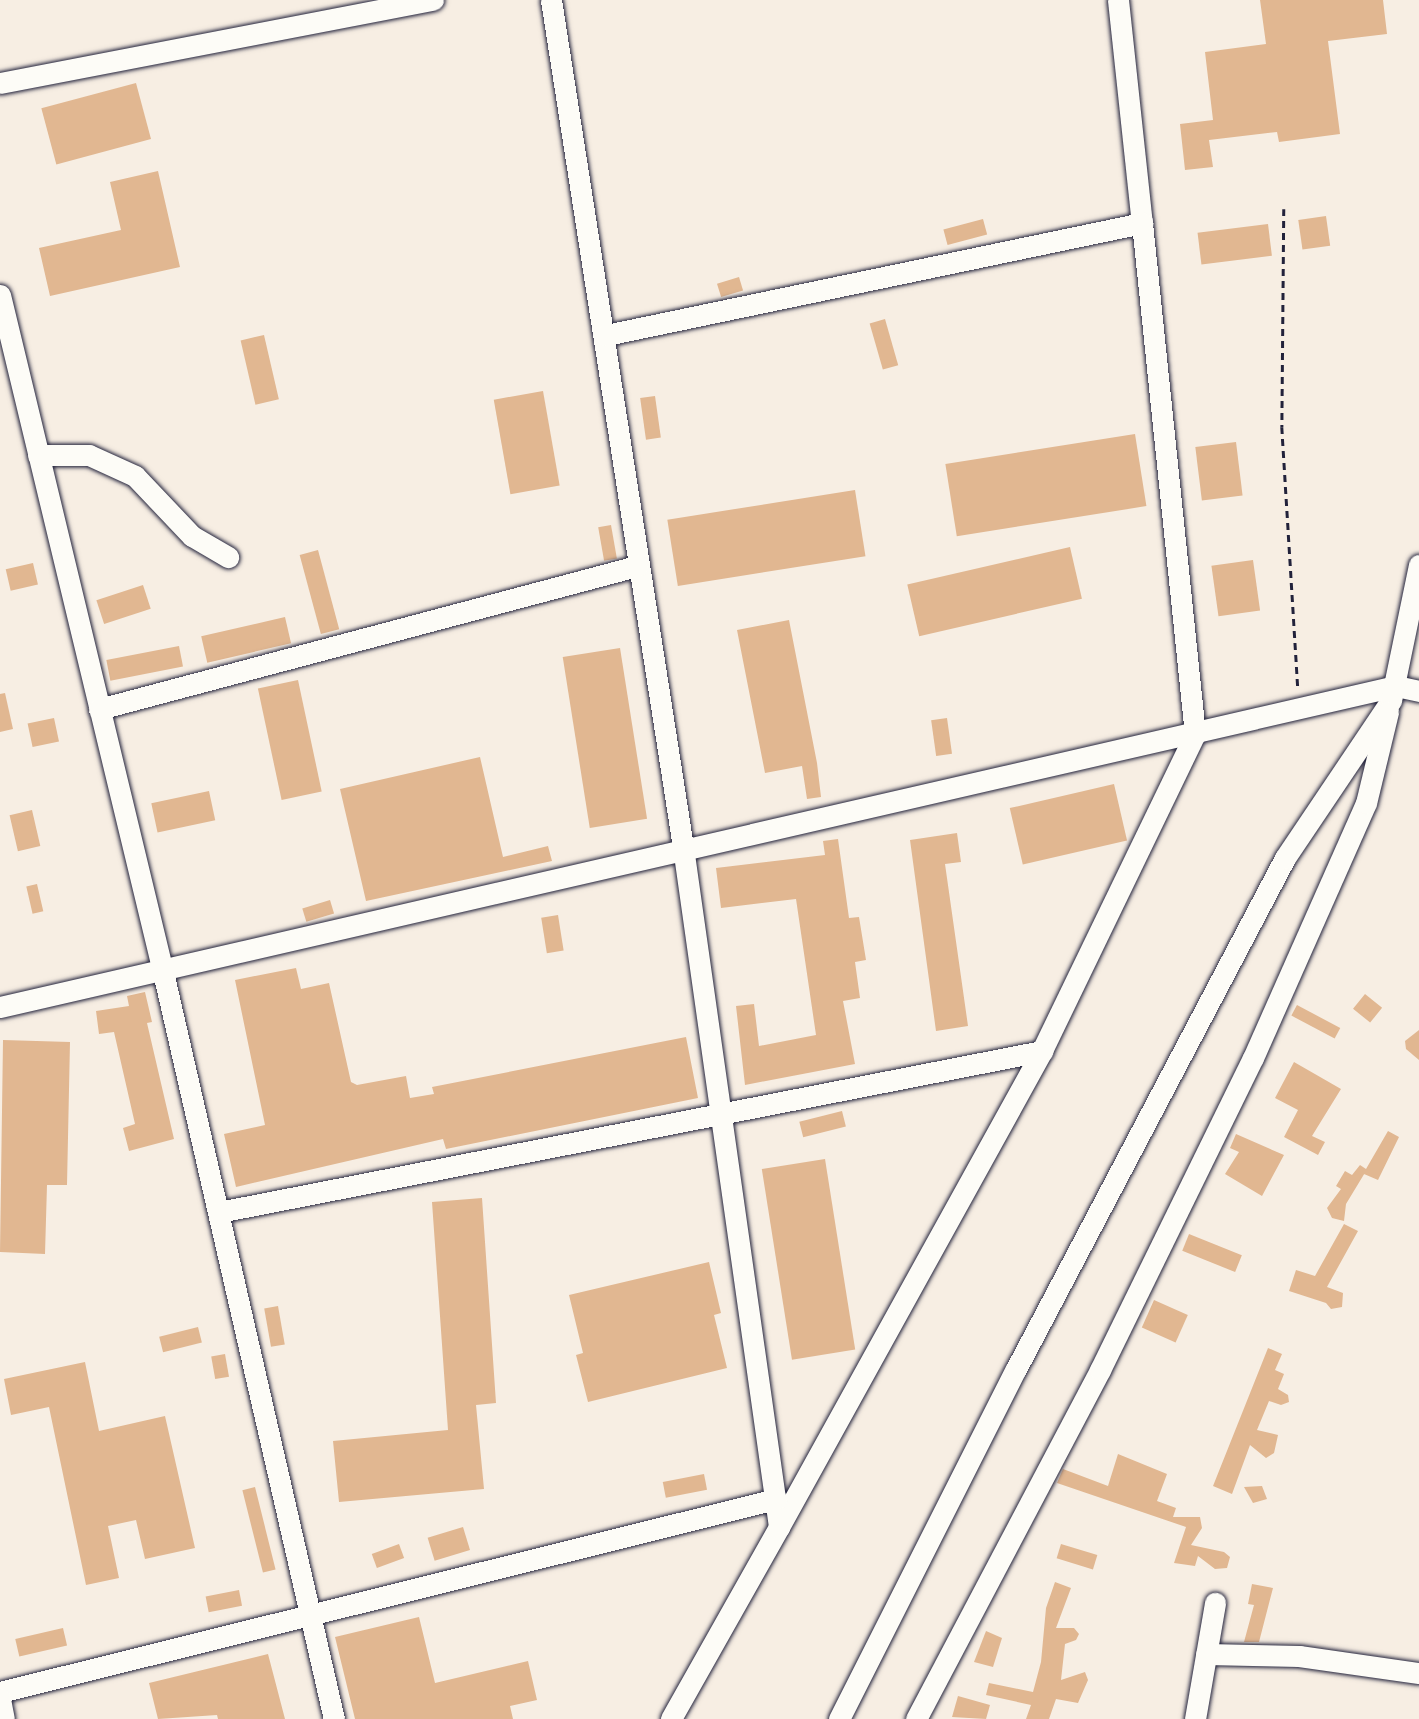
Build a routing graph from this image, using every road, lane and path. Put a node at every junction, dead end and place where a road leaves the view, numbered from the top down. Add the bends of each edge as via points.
1 (433, 0) edge
2 (551, 0) edge
3 (1118, 0) edge
4 (0, 83) edge
5 (1284, 209) dead end
6 (1142, 223) junction
7 (0, 295) edge
8 (606, 335) junction
9 (38, 456) junction
10 (228, 557) dead end
11 (1419, 565) edge
12 (637, 566) junction
13 (1419, 691) edge
14 (1394, 693) junction
15 (99, 709) junction
16 (1299, 709) junction
17 (1195, 734) junction
18 (683, 847) junction
19 (163, 972) junction
20 (0, 1007) edge
21 (1042, 1051) junction
22 (721, 1111) junction
23 (219, 1212) junction
24 (776, 1499) junction
25 (779, 1527) junction
26 (1215, 1603) dead end
27 (313, 1614) junction
28 (1206, 1654) junction
29 (1419, 1673) edge
30 (0, 1692) edge
31 (0, 1699) edge
32 (4, 1719) edge
33 (334, 1719) edge
34 (671, 1719) edge
35 (839, 1719) edge
36 (916, 1719) edge
37 (1195, 1719) edge

1 - 4 street
2 - 8 street
3 - 6 street
5 - 16 path via 1282,427
6 - 8 street
6 - 17 street
7 - 9 street
8 - 12 street
9 - 10 street via 89,455 135,476 192,536
9 - 15 street
11 - 14 street
12 - 15 street
12 - 18 street
13 - 14 street
14 - 16 street
14 - 35 street via 1285,858
14 - 36 street via 1366,803 1253,1058 1100,1370
15 - 19 street
16 - 17 street
17 - 18 street
17 - 21 street
18 - 19 street
18 - 22 street
19 - 20 street
19 - 23 street
21 - 22 street
21 - 25 street
22 - 23 street
22 - 24 street
23 - 27 street
24 - 25 street
24 - 27 street
25 - 34 street
26 - 28 street
27 - 30 street
27 - 33 street
28 - 29 street via 1299,1656
28 - 37 street
31 - 32 street

